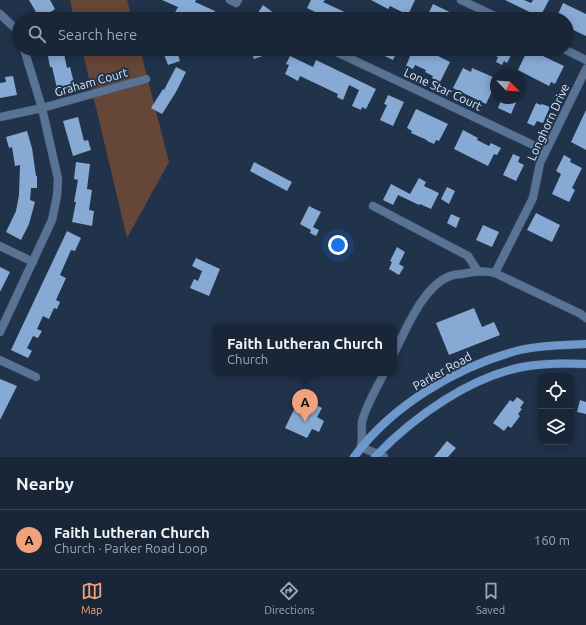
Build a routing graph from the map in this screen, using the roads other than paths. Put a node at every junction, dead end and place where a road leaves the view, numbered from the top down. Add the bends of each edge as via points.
1 (461, 0) edge
2 (486, 12) edge
3 (0, 14) edge
4 (12, 25) edge
5 (574, 54) edge
6 (26, 56) edge
7 (345, 56) edge
8 (586, 60) edge
9 (586, 69) edge
10 (146, 79) dead end
11 (42, 108) junction
12 (0, 117) edge
13 (546, 151) junction
14 (373, 206) dead end
15 (0, 246) edge
16 (33, 262) junction
17 (477, 270) junction
18 (495, 273) junction
19 (586, 318) edge
20 (0, 332) edge
21 (586, 344) edge
22 (397, 347) edge
23 (0, 360) edge
24 (586, 364) edge
25 (383, 376) edge
26 (36, 377) dead end
27 (361, 447) junction
28 (379, 456) edge
29 (354, 457) edge

1 - 2 street
3 - 4 street
5 - 8 street
6 - 11 street
7 - 13 street, Lone Star Court
9 - 13 street, Longhorn Drive
10 - 11 street, Graham Court
11 - 12 street, Graham Court
11 - 16 street via 58,179 52,220
13 - 18 street, Longhorn Drive via 540,163 533,198
14 - 17 street via 468,256
15 - 16 street
16 - 20 street
17 - 18 street
17 - 22 street via 450,276 435,286 411,318
18 - 19 street
21 - 27 main road, Parker Road via 521,350 466,368 396,413
23 - 26 street
24 - 28 main road via 556,363 527,366 474,384 413,421 386,445
25 - 27 street via 362,423
27 - 28 street
27 - 29 main road, Parker Road

